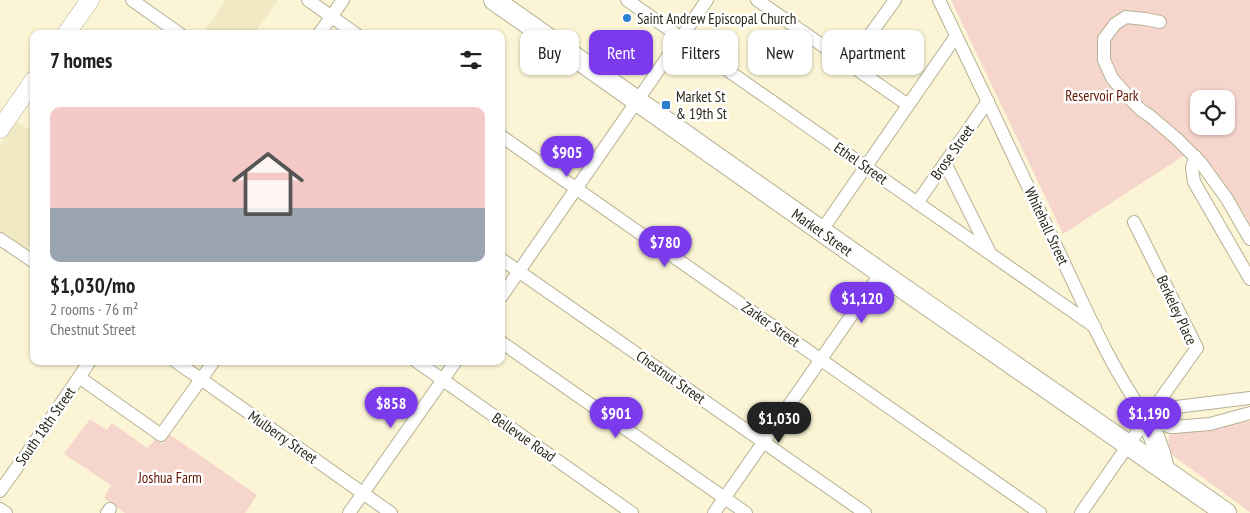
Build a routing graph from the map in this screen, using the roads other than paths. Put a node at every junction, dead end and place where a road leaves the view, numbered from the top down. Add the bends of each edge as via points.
1 (90, 0) edge
2 (132, 0) edge
3 (308, 0) edge
4 (343, 0) edge
5 (494, 0) edge
6 (627, 0) edge
7 (708, 0) edge
8 (758, 0) edge
9 (939, 0) edge
10 (887, 2) edge
11 (331, 17) junction
12 (1160, 22) dead end
13 (69, 30) edge
14 (174, 30) edge
15 (322, 30) edge
16 (350, 30) edge
17 (670, 30) edge
18 (687, 30) edge
19 (870, 30) edge
20 (956, 36) junction
21 (822, 45) edge
22 (663, 64) edge
23 (734, 75) edge
24 (866, 75) edge
25 (30, 86) edge
26 (638, 101) junction
27 (988, 101) junction
28 (908, 105) junction
29 (0, 129) edge
30 (505, 139) edge
31 (1195, 156) junction
32 (945, 163) junction
33 (866, 167) junction
34 (576, 188) junction
35 (917, 203) junction
36 (1134, 222) dead end
37 (822, 230) junction
38 (0, 239) edge
39 (1250, 239) edge
40 (990, 254) junction
41 (30, 259) edge
42 (505, 262) edge
43 (519, 271) junction
44 (881, 273) junction
45 (1250, 279) edge
46 (505, 291) edge
47 (1095, 327) junction
48 (505, 345) edge
49 (821, 359) junction
50 (87, 365) edge
51 (180, 365) edge
52 (211, 365) edge
53 (422, 365) edge
54 (453, 365) edge
55 (79, 377) junction
56 (443, 379) junction
57 (201, 380) junction
58 (1250, 398) edge
59 (1250, 413) edge
60 (1147, 418) junction
61 (763, 442) junction
62 (1129, 445) junction
63 (1164, 469) junction
64 (0, 491) edge
65 (363, 493) junction
66 (724, 498) junction
67 (0, 508) edge
68 (6, 513) edge
69 (349, 513) edge
70 (390, 513) edge
71 (632, 513) edge
72 (714, 513) edge
73 (746, 513) edge
74 (864, 513) edge
75 (1040, 513) edge
76 (1082, 513) edge
77 (1226, 513) edge

1 - 13 main road
2 - 14 street
3 - 11 street
4 - 11 street
5 - 26 main road, Market Street
6 - 17 street, Ethel Street
7 - 18 street
8 - 21 street
9 - 20 street, Whitehall Street
10 - 19 street
11 - 15 street
11 - 16 street
12 - 31 street via 1126,18 1115,24 1104,39 1104,60 1112,78 1130,99
20 - 27 street, Whitehall Street
20 - 28 street
22 - 26 street
23 - 33 street, Ethel Street
24 - 28 street
25 - 29 main road
26 - 34 street
26 - 37 main road, Market Street
27 - 32 street, Brose Street
27 - 47 street, Whitehall Street
28 - 33 street
30 - 34 street, Zarker Street
31 - 39 street via 1227,198
31 - 45 street via 1192,168 1194,182
32 - 35 street, Brose Street
32 - 40 street
33 - 35 street, Ethel Street
33 - 37 street
34 - 43 street
34 - 49 street, Zarker Street
35 - 40 street, Ethel Street
36 - 60 street, Berkeley Place via 1197,348
37 - 44 main road, Market Street
38 - 41 street
40 - 47 street, Ethel Street
42 - 43 street, Chestnut Street
43 - 46 street
43 - 61 street, Chestnut Street
44 - 49 street
44 - 62 main road, Market Street
47 - 60 street, Whitehall Street
48 - 66 street
49 - 61 street
49 - 75 street, Zarker Street
50 - 55 street, South 18th Street
51 - 57 street, Mulberry Street
52 - 57 street
53 - 56 street, Bellevue Road
54 - 56 street
55 - 57 street via 161,436
55 - 64 street, South 18th Street
56 - 65 street
56 - 71 street, Bellevue Road
57 - 65 street, Mulberry Street
58 - 60 street via 1168,408
59 - 60 street via 1210,424 1174,427
60 - 62 street
60 - 63 main road
61 - 66 street
61 - 74 street, Chestnut Street
62 - 63 main road, Market Street
62 - 76 street
63 - 77 main road, Market Street
65 - 69 street
65 - 70 street, Mulberry Street
66 - 72 street
66 - 73 street
67 - 68 street

